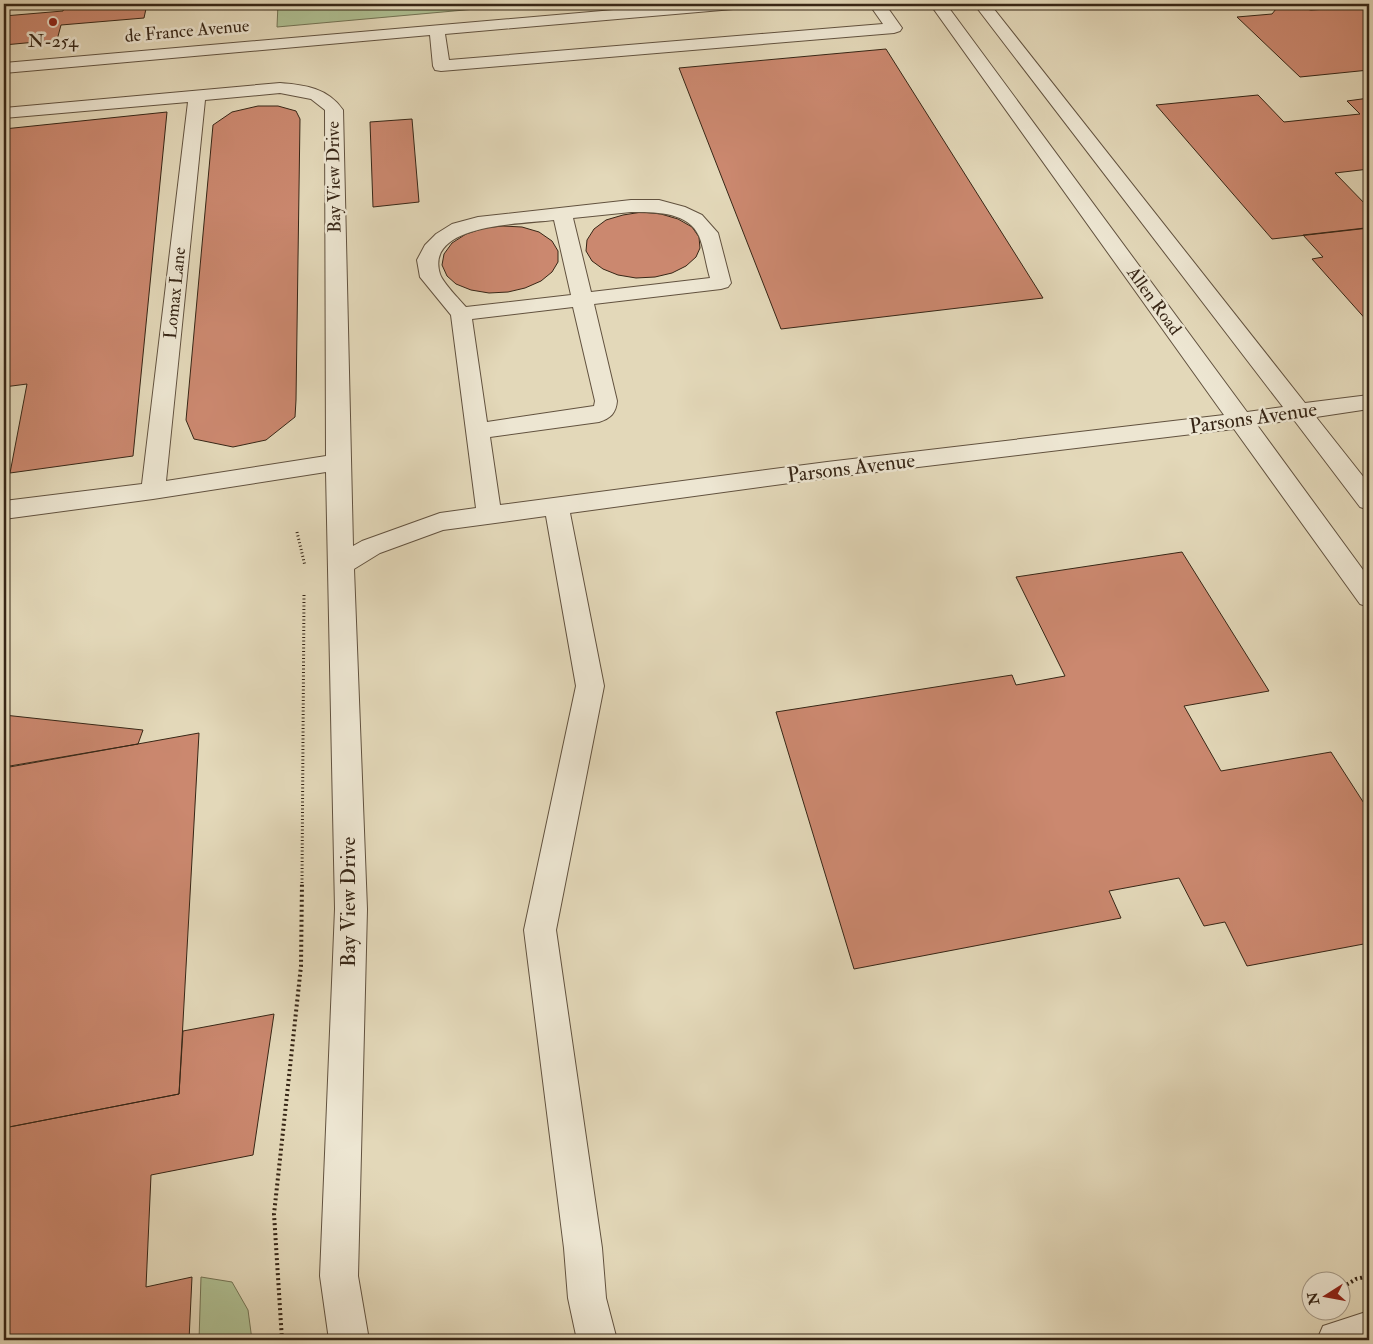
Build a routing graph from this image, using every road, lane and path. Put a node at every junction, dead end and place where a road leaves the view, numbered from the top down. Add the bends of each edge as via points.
1 (733, 4) edge
2 (877, 4) edge
3 (938, 4) edge
4 (982, 4) edge
5 (658, 10) junction
6 (437, 30) junction
7 (672, 46) junction
8 (4, 68) edge
9 (197, 95) junction
10 (4, 114) edge
11 (562, 214) junction
12 (583, 299) junction
13 (461, 314) junction
14 (1369, 402) edge
15 (1300, 412) junction
16 (1240, 420) junction
17 (477, 431) junction
18 (338, 462) junction
19 (153, 491) junction
20 (1369, 501) edge
21 (557, 508) junction
22 (4, 510) edge
23 (489, 516) junction
24 (296, 532) dead end
25 (342, 564) junction
26 (304, 576) dead end
27 (304, 585) dead end
28 (1369, 597) edge
29 (1369, 1276) edge
30 (1350, 1283) edge
31 (1369, 1331) edge
32 (282, 1340) edge
33 (348, 1340) edge
34 (597, 1340) edge
35 (1337, 1340) edge

1 - 5 street, de France Avenue
2 - 7 street via 894,28
3 - 16 street, Allen Road
4 - 15 street
5 - 6 street, de France Avenue
5 - 7 street
6 - 7 street via 441,66
6 - 8 street, de France Avenue
9 - 10 street, Bay View Drive
9 - 18 street, Bay View Drive via 280,88 304,90 329,102 334,110
9 - 19 street, Lomax Lane
11 - 12 street
11 - 12 street via 632,206 659,206 678,211 695,219 708,233 722,283
11 - 13 street via 478,223 443,238 427,260 430,277
12 - 13 street
12 - 17 street via 606,401 605,410 599,414
13 - 17 street
14 - 15 street, Parsons Avenue
15 - 16 street, Parsons Avenue
15 - 20 street
16 - 21 street, Parsons Avenue via 826,470
16 - 28 street, Allen Road
17 - 23 street
18 - 19 street
18 - 25 street, Bay View Drive
19 - 22 street
21 - 23 street, Parsons Avenue
21 - 34 street via 590,686 540,930 587,1298
23 - 25 street, Parsons Avenue via 440,522 372,547
24 - 26 path via 305,566
25 - 33 street, Bay View Drive via 351,909 339,1276
27 - 32 path via 301,966 274,1214
29 - 30 path
31 - 35 street

